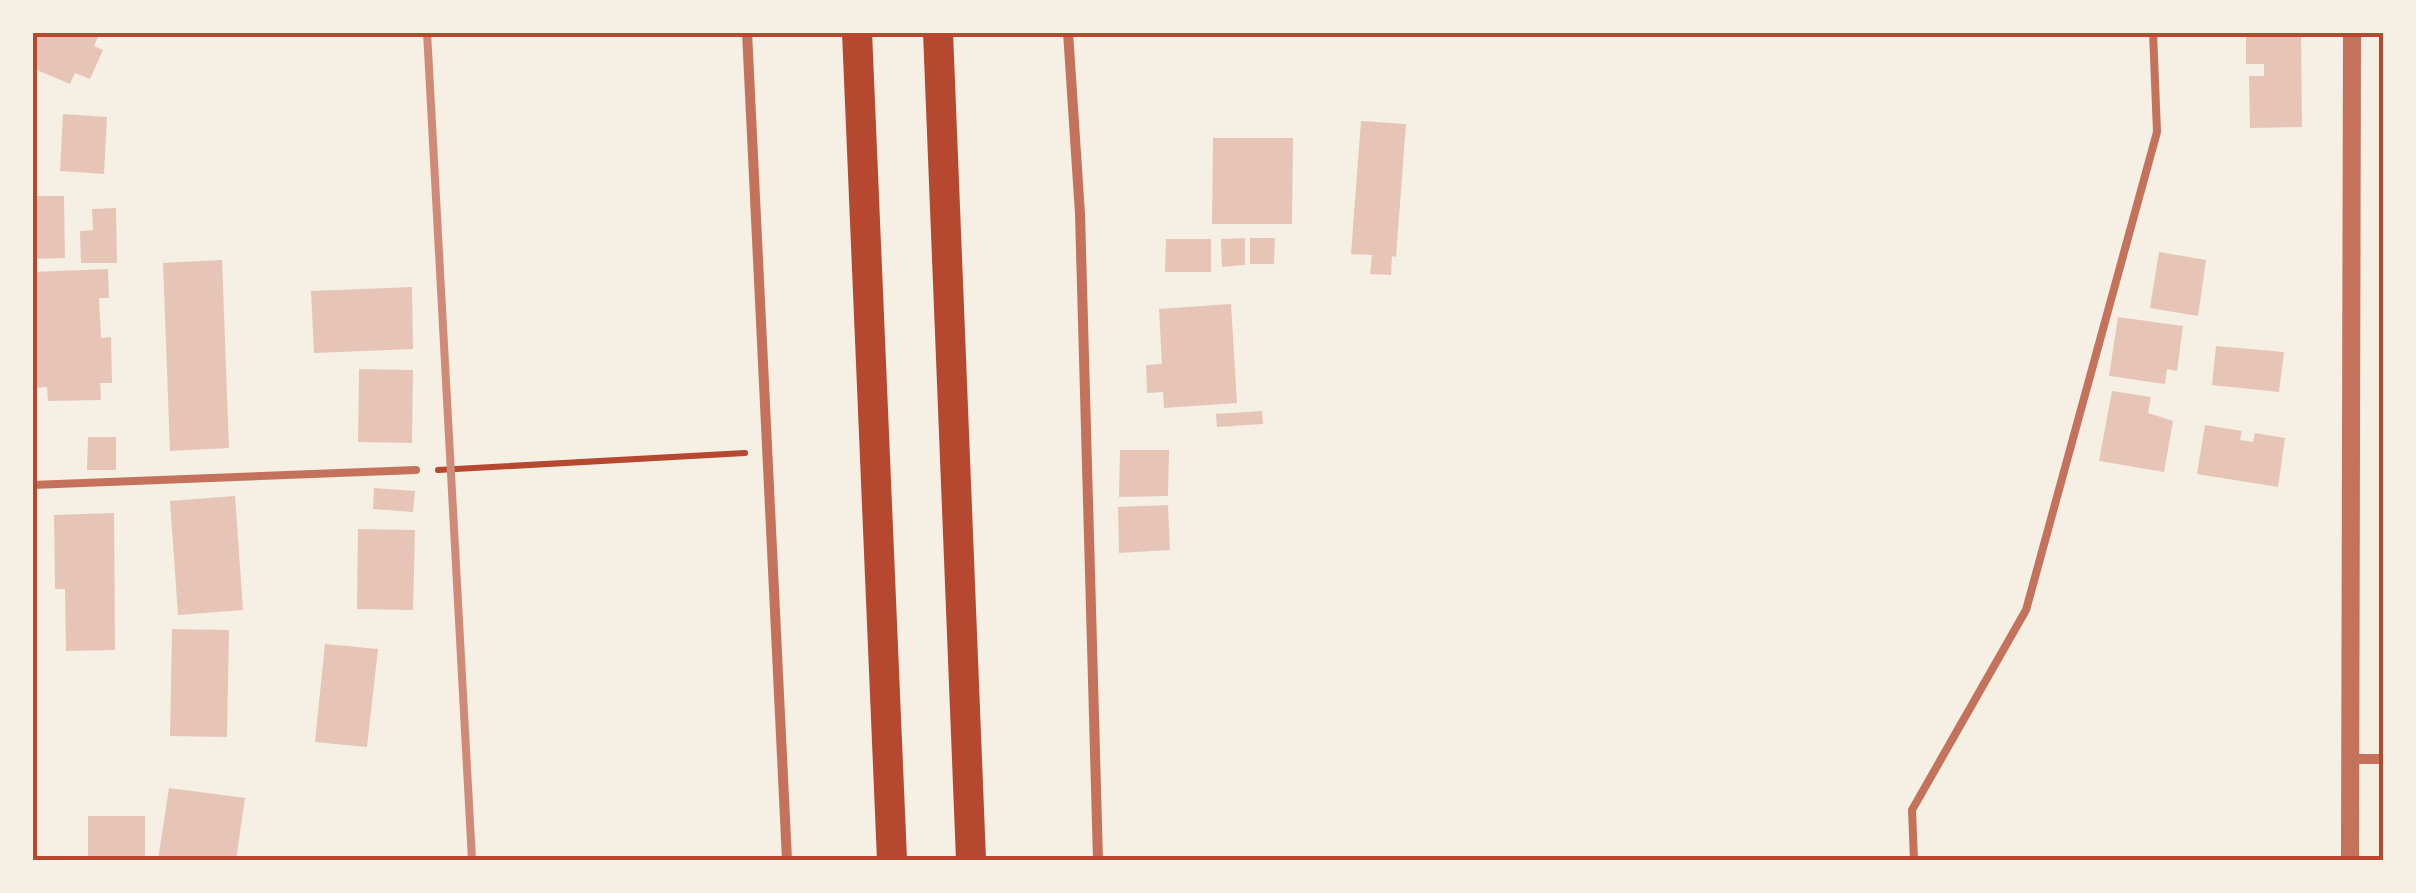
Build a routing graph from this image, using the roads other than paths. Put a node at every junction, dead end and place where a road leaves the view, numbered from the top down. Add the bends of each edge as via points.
1 (748, 32) edge
2 (857, 32) edge
3 (938, 32) edge
4 (1068, 32) edge
5 (2153, 32) edge
6 (2352, 32) edge
7 (416, 470) road end
8 (32, 485) edge
9 (2384, 758) edge
10 (2350, 759) junction
11 (787, 860) edge
12 (892, 860) edge
13 (971, 860) edge
14 (1098, 860) edge
15 (1914, 860) edge
16 (2350, 860) edge

1 - 11 street
2 - 12 highway
3 - 13 highway
4 - 14 street via 1080,214
5 - 15 lane via 2157,132 2026,610 1912,810
6 - 10 street
7 - 8 lane
9 - 10 street
10 - 16 street

